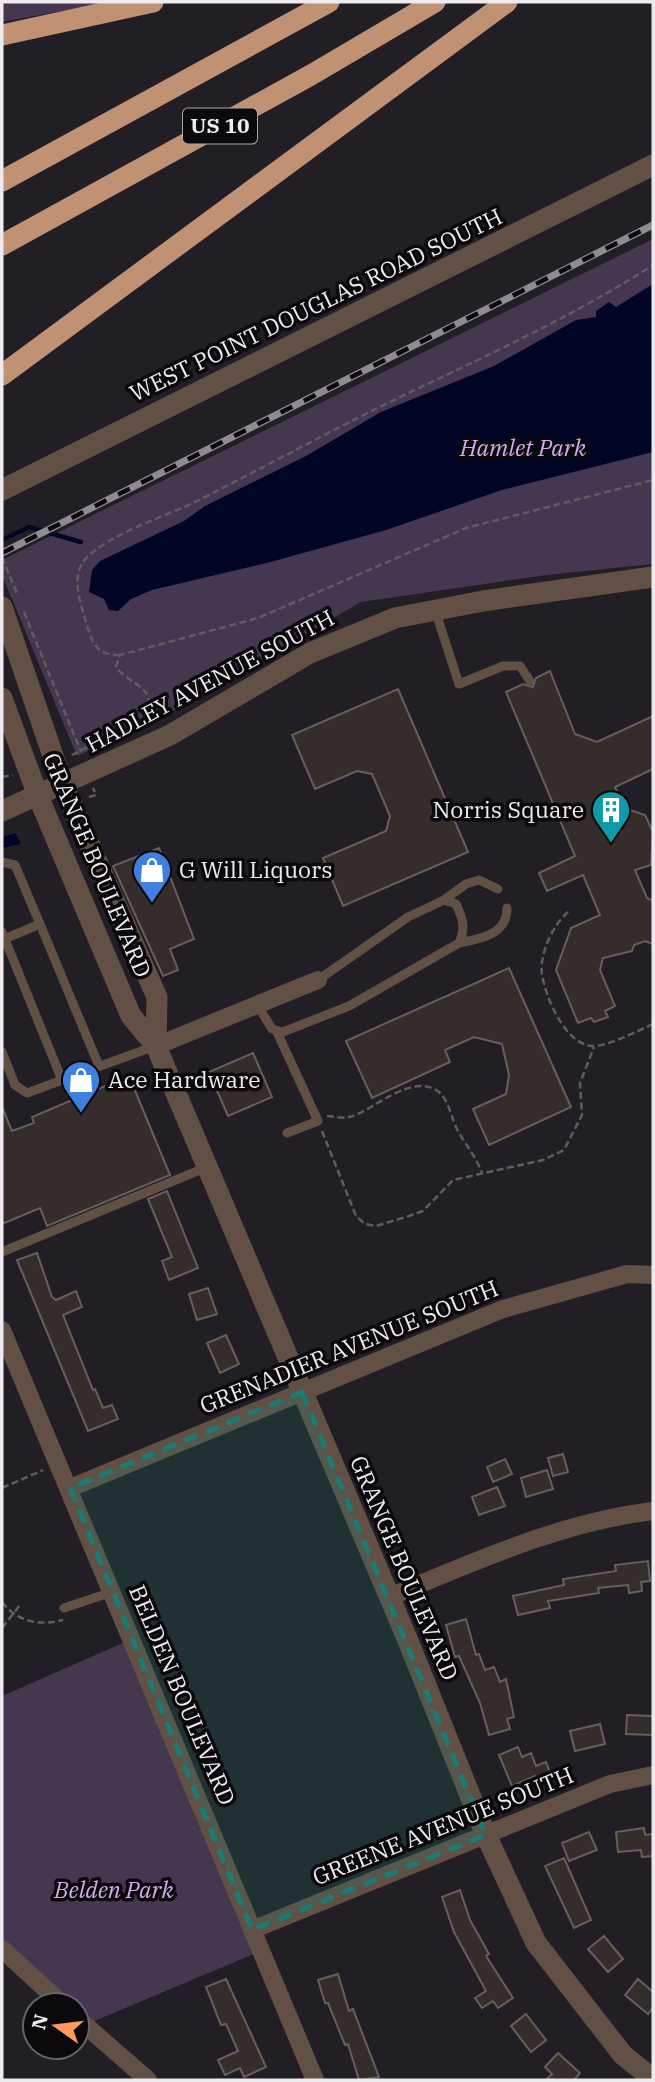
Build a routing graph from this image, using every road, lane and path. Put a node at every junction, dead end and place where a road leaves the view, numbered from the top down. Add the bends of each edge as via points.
1 (153, 2) edge
2 (330, 2) edge
3 (435, 2) edge
4 (506, 2) edge
5 (2, 35) edge
6 (653, 165) edge
7 (2, 181) edge
8 (2, 246) edge
9 (653, 264) edge
10 (2, 375) edge
11 (653, 480) edge
12 (2, 490) edge
13 (2, 557) edge
14 (653, 577) edge
15 (10, 602) edge
16 (435, 610) junction
17 (120, 655) junction
18 (530, 681) dead end
19 (2, 698) edge
20 (55, 761) junction
21 (63, 785) junction
22 (38, 796) junction
23 (2, 811) edge
24 (2, 862) edge
25 (498, 889) dead end
26 (444, 900) junction
27 (507, 908) dead end
28 (568, 912) dead end
29 (40, 925) junction
30 (3, 937) edge
31 (459, 943) junction
32 (318, 980) joint
33 (258, 1006) junction
34 (653, 1024) edge
35 (277, 1032) junction
36 (156, 1046) junction
37 (594, 1047) junction
38 (2, 1052) edge
39 (99, 1066) junction
40 (62, 1080) junction
41 (318, 1121) junction
42 (287, 1133) dead end
43 (208, 1167) junction
44 (482, 1173) junction
45 (2, 1252) edge
46 (653, 1275) edge
47 (2, 1330) edge
48 (302, 1392) junction
49 (60, 1464) junction
50 (2, 1488) edge
51 (70, 1488) junction
52 (653, 1511) edge
53 (112, 1592) junction
54 (389, 1597) junction
55 (2, 1602) edge
56 (76, 1604) junction
57 (20, 1605) dead end
58 (64, 1608) dead end
59 (13, 1614) junction
60 (2, 1628) edge
61 (653, 1775) edge
62 (486, 1835) junction
63 (252, 1930) junction
64 (2, 1949) edge
65 (48, 1991) edge
66 (91, 2030) edge
67 (653, 2079) edge
68 (148, 2080) edge
69 (315, 2080) edge

1 - 5 highway
2 - 7 highway, US 10
3 - 8 highway, US 10
4 - 10 highway
6 - 12 street, WEST POINT DOUGLAS ROAD SOUTH
9 - 17 path via 585,308 308,442 94,553 83,562 78,575 82,608 92,643 102,654
11 - 17 path via 466,528 258,618
13 - 15 path
14 - 16 street, HADLEY AVENUE SOUTH
15 - 20 street, GRANGE BOULEVARD
16 - 18 lane via 459,684 510,663 520,666
16 - 21 street, HADLEY AVENUE SOUTH via 395,618 310,653 170,735
17 - 20 path via 116,667 148,695 150,706 144,718 86,750
19 - 22 street, GRANGE BOULEVARD
20 - 21 street, GRANGE BOULEVARD
21 - 22 street, HADLEY AVENUE SOUTH
21 - 36 street, GRANGE BOULEVARD via 157,997
22 - 23 street, HADLEY AVENUE SOUTH
22 - 36 street, GRANGE BOULEVARD via 131,1016
24 - 29 lane via 15,865
25 - 26 lane via 479,880
26 - 31 lane via 456,904 464,922
26 - 32 lane via 408,917
27 - 31 lane via 503,925 495,932
28 - 37 path via 555,924 542,974 569,1035
29 - 30 lane
29 - 39 lane
30 - 40 lane
31 - 35 lane via 349,1006
32 - 33 street
33 - 35 lane
33 - 36 street
34 - 37 path
35 - 41 lane
36 - 39 lane
36 - 43 street, GRANGE BOULEVARD
37 - 44 path via 580,1083 582,1115 564,1150 543,1160
38 - 40 lane via 15,1085 27,1093
39 - 40 lane
41 - 42 lane
41 - 44 path via 328,1116 347,1118 424,1086 439,1092 447,1104
41 - 44 path via 356,1216 365,1224 376,1226 423,1211 453,1180
43 - 45 lane
43 - 48 street, GRANGE BOULEVARD
46 - 48 street, GRENADIER AVENUE SOUTH via 627,1274 503,1309
47 - 49 street, BELDEN BOULEVARD
48 - 51 street, GRENADIER AVENUE SOUTH
48 - 54 street, GRANGE BOULEVARD
49 - 50 path
49 - 51 street, BELDEN BOULEVARD
51 - 53 street, BELDEN BOULEVARD
52 - 54 street via 583,1525
53 - 56 lane
53 - 63 street, BELDEN BOULEVARD
54 - 62 street, GRANGE BOULEVARD
55 - 59 path
56 - 58 lane
56 - 59 path via 80,1613 53,1623
57 - 59 path
59 - 60 path
61 - 62 street, GREENE AVENUE SOUTH via 610,1784
62 - 63 street, GREENE AVENUE SOUTH
62 - 67 street, GRANGE BOULEVARD via 536,1943 623,2055
63 - 69 street, BELDEN BOULEVARD
64 - 65 street
66 - 68 street

